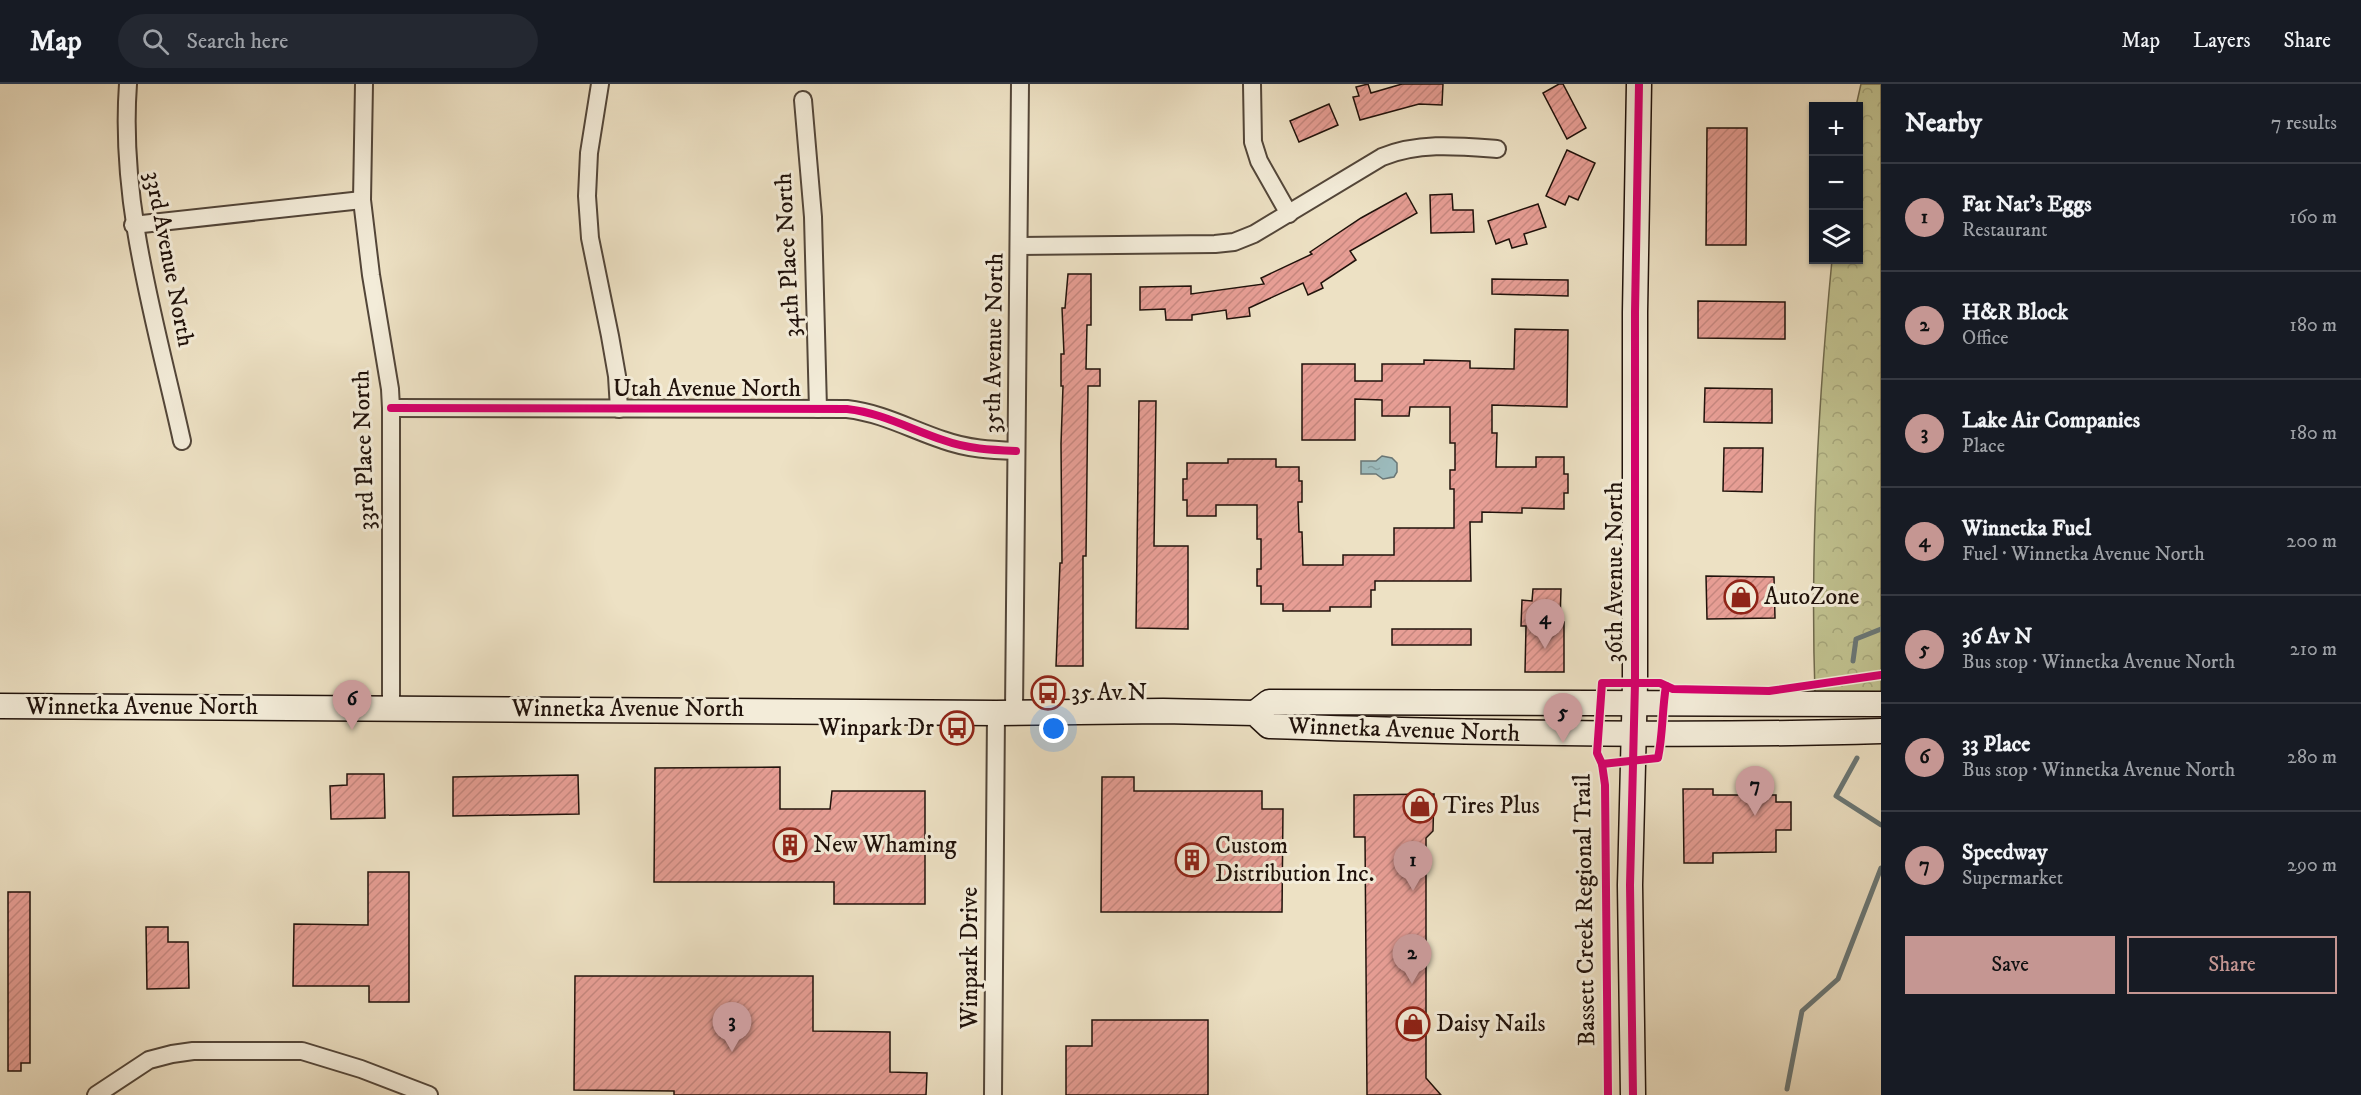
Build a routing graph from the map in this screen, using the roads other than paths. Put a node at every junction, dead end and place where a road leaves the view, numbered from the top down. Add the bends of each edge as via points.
1 (128, 84) edge
2 (364, 84) edge
3 (600, 84) edge
4 (1020, 84) edge
5 (1252, 84) edge
6 (1639, 84) edge
7 (803, 100) dead end
8 (1497, 149) dead end
9 (362, 200) junction
10 (1288, 214) junction
11 (134, 225) junction
12 (1019, 246) junction
13 (391, 408) junction
14 (619, 408) junction
15 (818, 408) junction
16 (182, 441) dead end
17 (1017, 451) junction
18 (1633, 704) junction
19 (1881, 704) edge
20 (0, 706) edge
21 (391, 709) junction
22 (1005, 712) junction
23 (1255, 713) junction
24 (1881, 731) edge
25 (1634, 734) junction
26 (96, 1095) edge
27 (429, 1095) edge
28 (993, 1095) edge
29 (1633, 1095) edge

1 - 11 street, 33rd Avenue North via 125,146
2 - 9 street, 33rd Place North
3 - 14 street via 587,196 590,238 617,376
4 - 12 street, 35th Avenue North
5 - 10 street via 1253,142
6 - 18 main road, 36th Avenue North
7 - 15 street, 34th Place North via 813,217
8 - 10 street via 1448,146 1397,151
9 - 11 street
9 - 13 street, 33rd Place North
10 - 12 street via 1234,242
11 - 16 street, 33rd Avenue North
12 - 17 street, 35th Avenue North
13 - 14 street, Utah Avenue North
13 - 21 street, 33rd Place North
14 - 15 street, Utah Avenue North
15 - 17 street, Utah Avenue North via 869,412 945,441 981,450
17 - 22 street, 35th Avenue North
18 - 19 main road, Winnetka Avenue North
18 - 23 main road, Winnetka Avenue North via 1269,702
18 - 25 main road, 36th Avenue North
20 - 21 main road, Winnetka Avenue North
21 - 22 main road, Winnetka Avenue North
22 - 23 main road, Winnetka Avenue North
22 - 28 street, Winpark Drive
23 - 25 main road, Winnetka Avenue North via 1269,726
24 - 25 main road, Winnetka Avenue North
25 - 29 main road, 36th Avenue North via 1630,885
26 - 27 street via 149,1060 193,1051 303,1051

